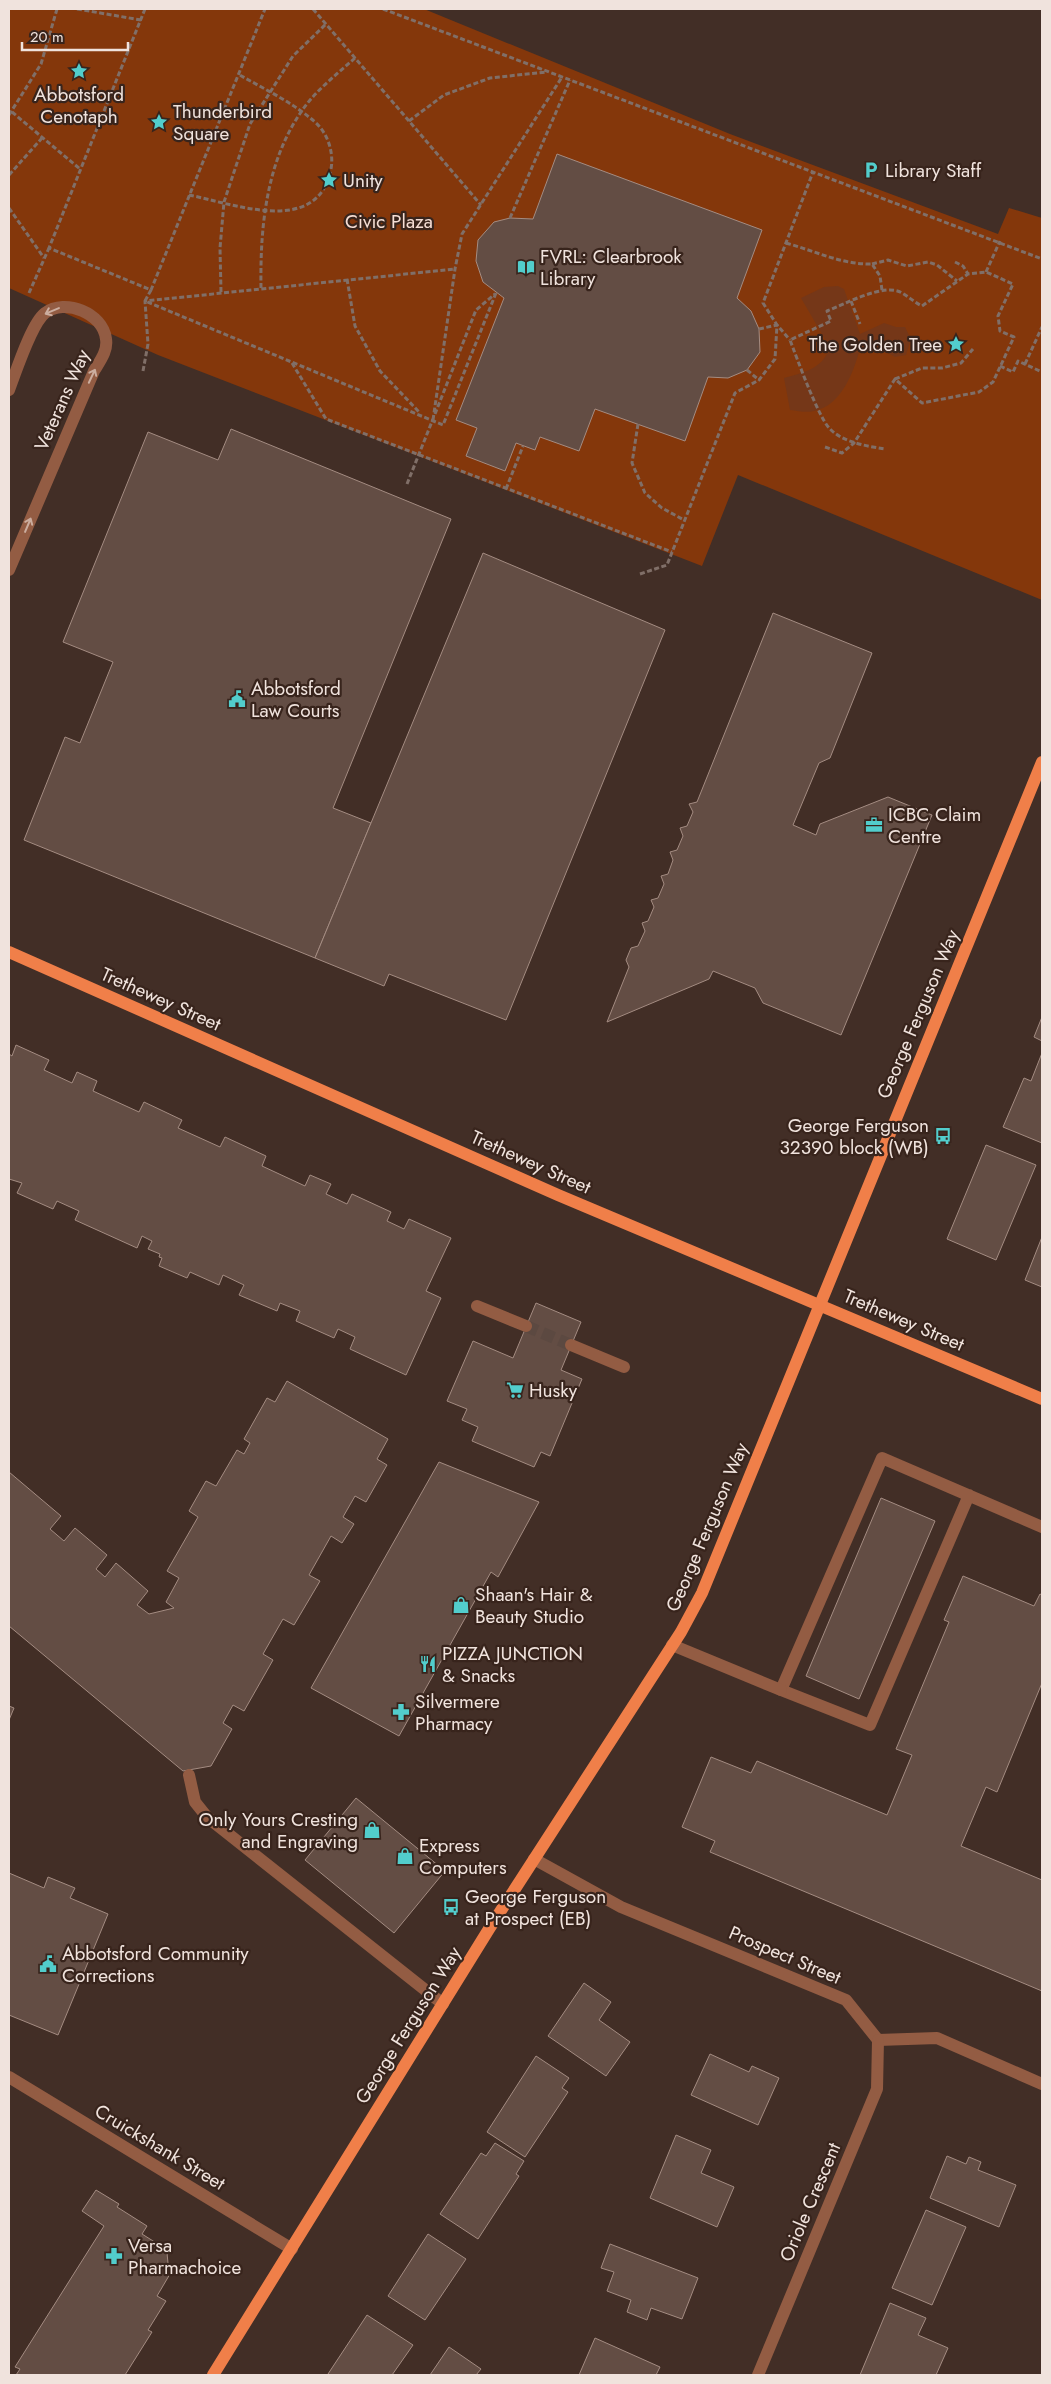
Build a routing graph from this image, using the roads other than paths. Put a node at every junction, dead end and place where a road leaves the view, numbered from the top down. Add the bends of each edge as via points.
1 (9, 390) edge
2 (9, 570) edge
3 (1042, 762) edge
4 (9, 952) edge
5 (820, 1305) junction
6 (477, 1306) dead end
7 (526, 1326) tunnel mouth
8 (572, 1345) tunnel mouth
9 (624, 1367) dead end
10 (1042, 1399) edge
11 (970, 1495) junction
12 (1042, 1527) edge
13 (672, 1644) junction
14 (781, 1690) junction
15 (188, 1775) dead end
16 (534, 1859) junction
17 (443, 2004) junction
18 (878, 2040) junction
19 (9, 2077) edge
20 (1042, 2084) edge
21 (292, 2249) junction
22 (213, 2375) edge
23 (758, 2375) edge

2 -> 1 street, Veterans Way via 94,371 104,355 106,339 101,325 92,315 78,309 61,307 46,313 34,326
3 - 5 main road, George Ferguson Way
4 - 5 main road, Trethewey Street via 558,1195
5 - 10 main road, Trethewey Street
5 - 13 main road, George Ferguson Way via 702,1593
6 - 7 street
8 - 9 street
11 - 12 street
11 - 14 street via 870,1725
11 - 14 street via 882,1458
13 - 14 street
13 - 16 main road, George Ferguson Way
15 - 17 street via 195,1802 207,1817
16 - 17 main road, George Ferguson Way
16 - 18 street, Prospect Street via 621,1907 846,2000
17 - 21 main road, George Ferguson Way
18 - 20 street via 937,2038
18 - 23 street, Oriole Crescent via 877,2089
19 - 21 street, Cruickshank Street
21 - 22 main road, George Ferguson Way

